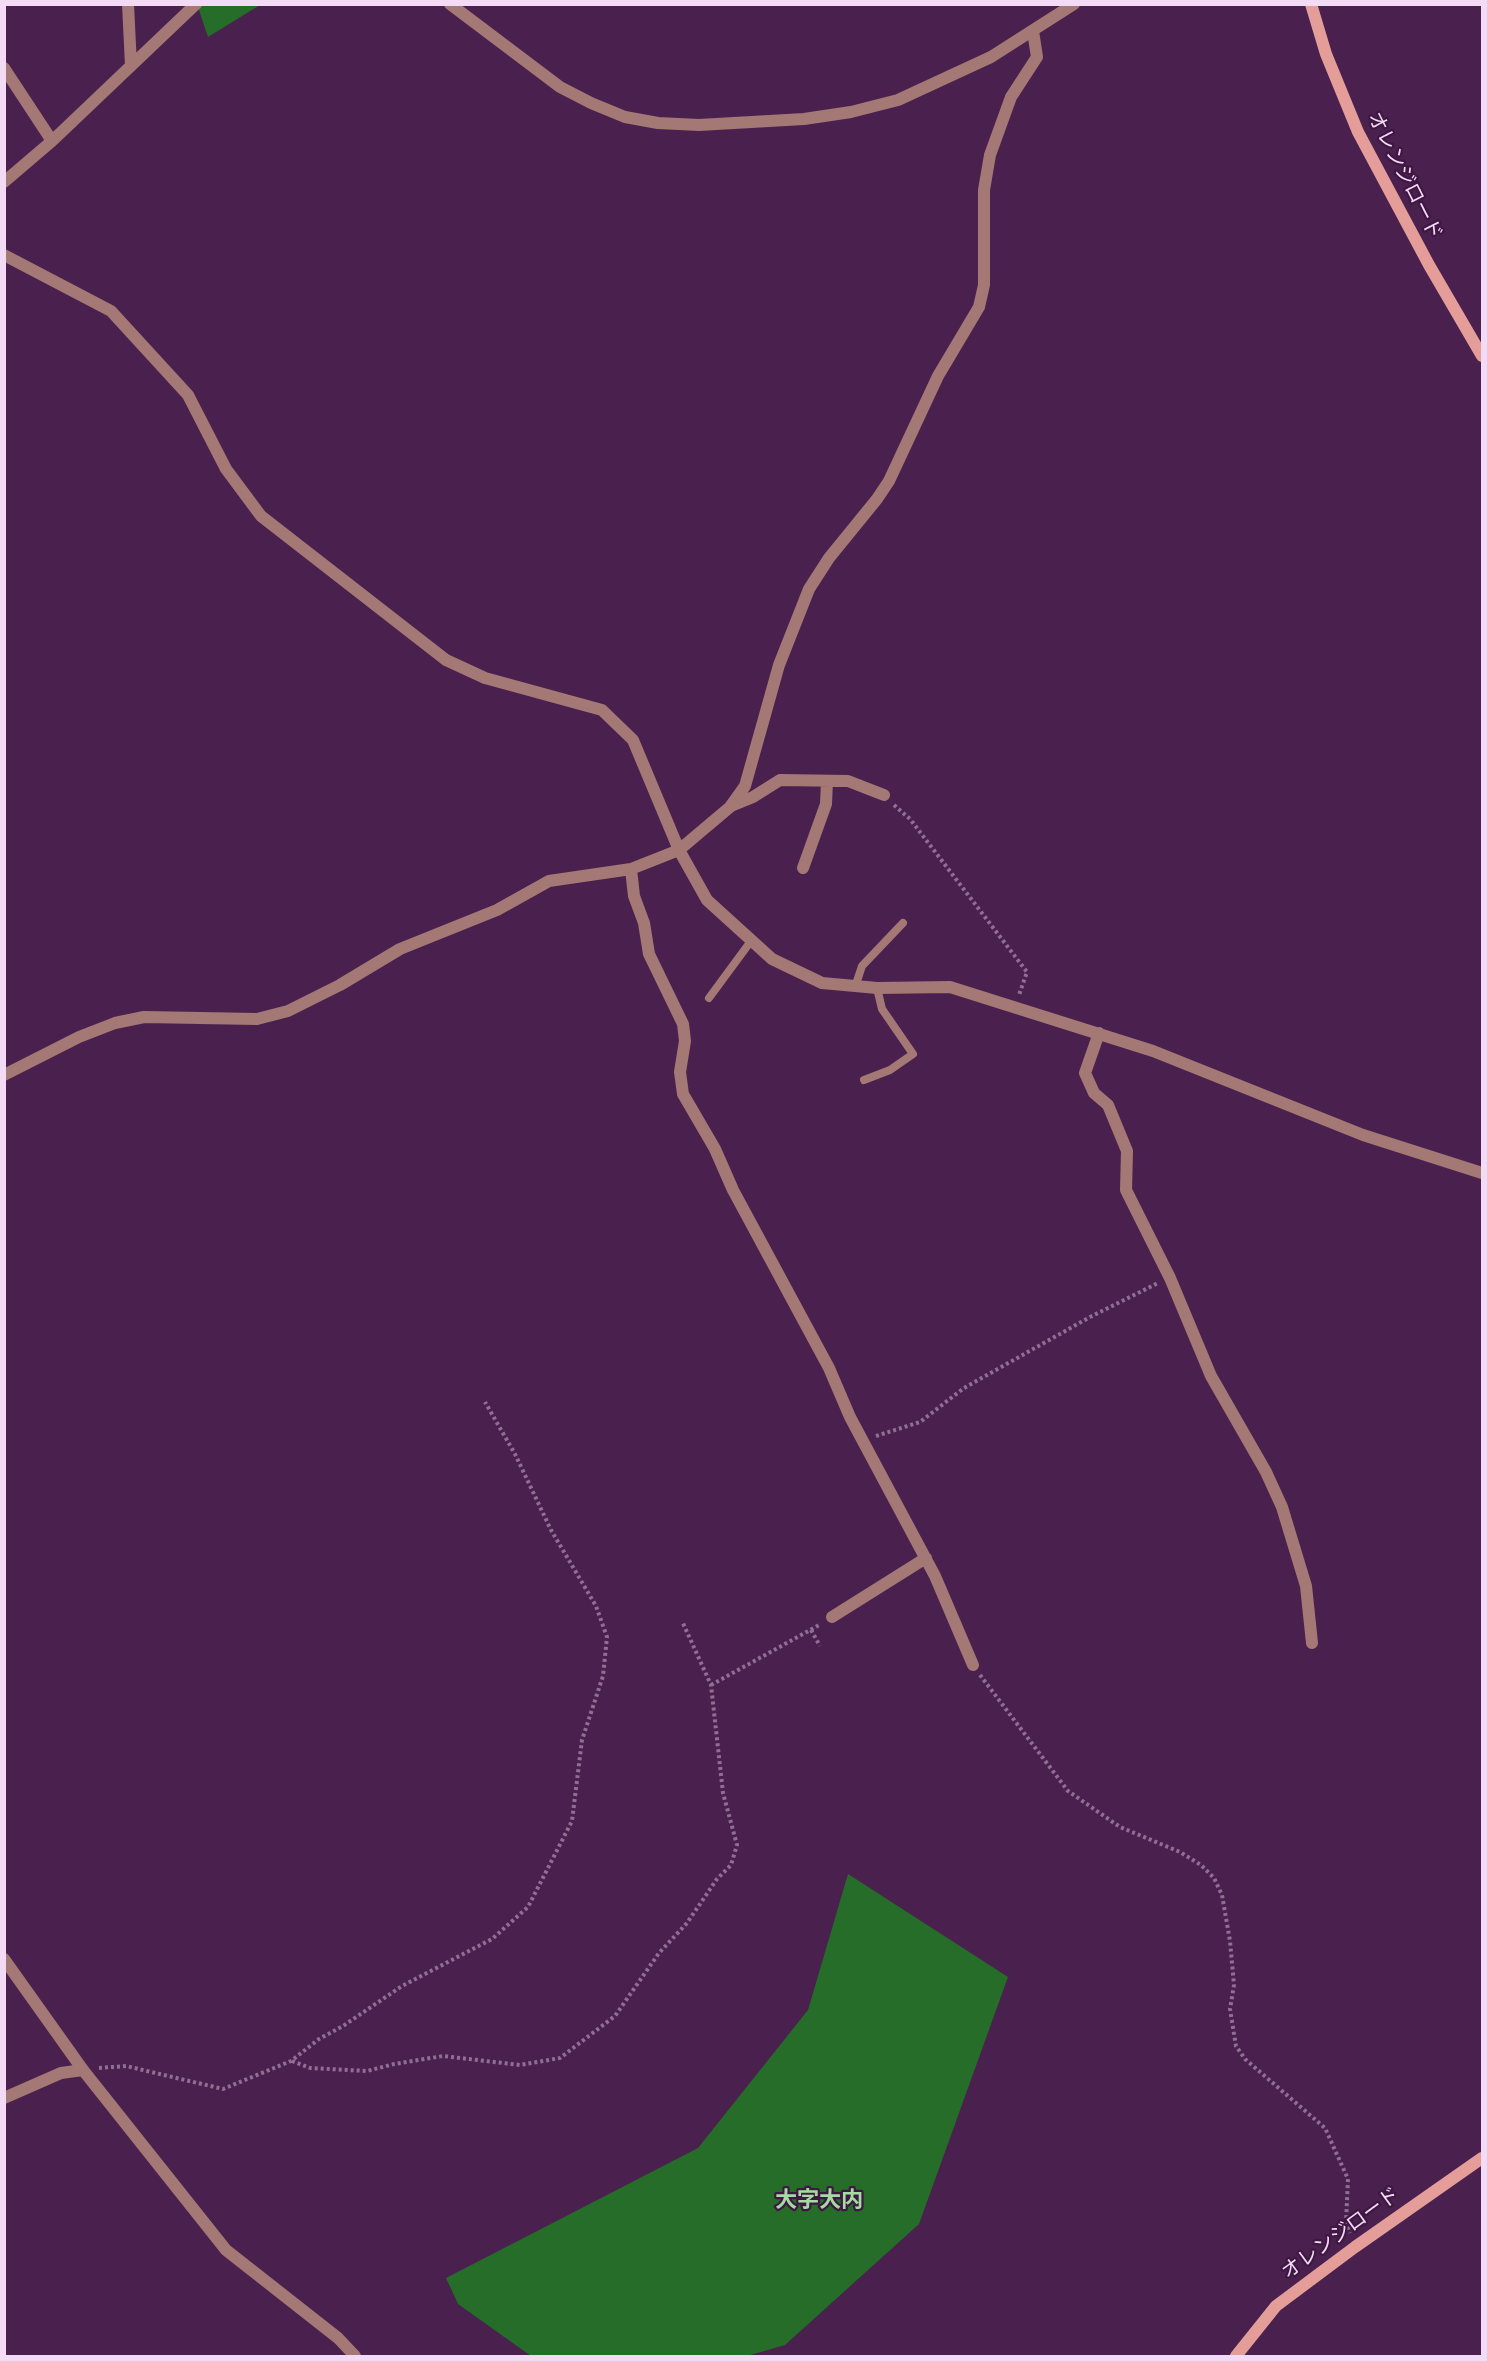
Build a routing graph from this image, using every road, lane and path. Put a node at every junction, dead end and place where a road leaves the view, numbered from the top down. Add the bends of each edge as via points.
1 (128, 4) edge
2 (196, 4) edge
3 (450, 4) edge
4 (1074, 4) edge
5 (1311, 4) edge
6 (1033, 31) junction
7 (131, 66) junction
8 (4, 68) edge
9 (52, 141) junction
10 (4, 182) edge
11 (4, 255) edge
12 (1482, 357) edge
13 (827, 781) junction
14 (884, 795) joint
15 (730, 807) junction
16 (679, 850) junction
17 (803, 868) dead end
18 (631, 869) junction
19 (903, 922) dead end
20 (751, 941) junction
21 (855, 987) junction
22 (877, 988) junction
23 (709, 998) dead end
24 (1015, 1007) junction
25 (1099, 1033) junction
26 (4, 1075) edge
27 (864, 1080) dead end
28 (1482, 1173) edge
29 (1170, 1278) junction
30 (485, 1402) dead end
31 (862, 1440) junction
32 (926, 1558) junction
33 (832, 1617) joint
34 (682, 1621) dead end
35 (811, 1630) junction
36 (1312, 1643) dead end
37 (820, 1646) dead end
38 (973, 1665) joint
39 (711, 1685) junction
40 (4, 1959) edge
41 (291, 2061) junction
42 (83, 2070) junction
43 (4, 2098) edge
44 (1482, 2158) edge
45 (1355, 2247) junction
46 (355, 2356) edge
47 (1236, 2356) edge

1 - 7 street
2 - 7 street
3 - 6 street via 560,87 591,103 625,117 699,125 804,119 898,100 952,76
4 - 6 street
5 - 12 street, オレンジロード via 1326,54 1358,132
6 - 15 street via 1037,57 1011,98 990,155 984,190 984,285 980,308 938,376 889,481 809,589 779,665 745,786
7 - 9 street
8 - 9 street
9 - 10 street
11 - 16 street via 111,311 188,395 226,469 261,516 446,660 485,678 602,710 633,740
13 - 14 street via 848,781
13 - 15 street via 780,780
13 - 17 street via 826,804
14 - 24 path via 910,819 1027,972
15 - 16 street
16 - 18 street
16 - 20 street via 707,900
18 - 26 street via 549,881 497,910 400,949 288,1011 257,1019 144,1017 115,1023
18 - 31 street via 649,954 683,1024 683,1094 829,1368
19 - 21 lane via 862,966
20 - 21 street via 772,959 822,983
20 - 23 lane
21 - 22 street
22 - 24 street via 950,987
22 - 27 lane via 882,1009 913,1054 890,1070
24 - 25 street
25 - 28 street via 1194,1065 1363,1135
25 - 29 street via 1085,1073 1094,1093 1108,1105 1127,1151 1126,1190
29 - 31 path via 1090,1317 964,1388 920,1422
29 - 36 street via 1211,1376 1282,1507 1306,1586
30 - 41 path via 551,1530 596,1606 607,1637 603,1676 582,1740 572,1821 528,1907 492,1940 402,1986
31 - 32 street
32 - 33 street
32 - 38 street
33 - 35 path
34 - 39 path
35 - 37 path
35 - 39 path
38 - 45 path via 1068,1791 1120,1827 1180,1852 1214,1878 1222,1895 1230,1941 1234,1985 1230,2009 1236,2046 1245,2059 1325,2128 1348,2179 1346,2223
39 - 41 path via 723,1793 737,1845 731,1865 659,1953 615,2016 560,2058 520,2066 443,2056 367,2071 310,2068
40 - 42 street
41 - 42 path via 224,2089 126,2066
42 - 43 street via 61,2073
42 - 46 street via 226,2250 338,2338
44 - 45 street, オレンジロード
45 - 47 street, オレンジロード via 1276,2306

